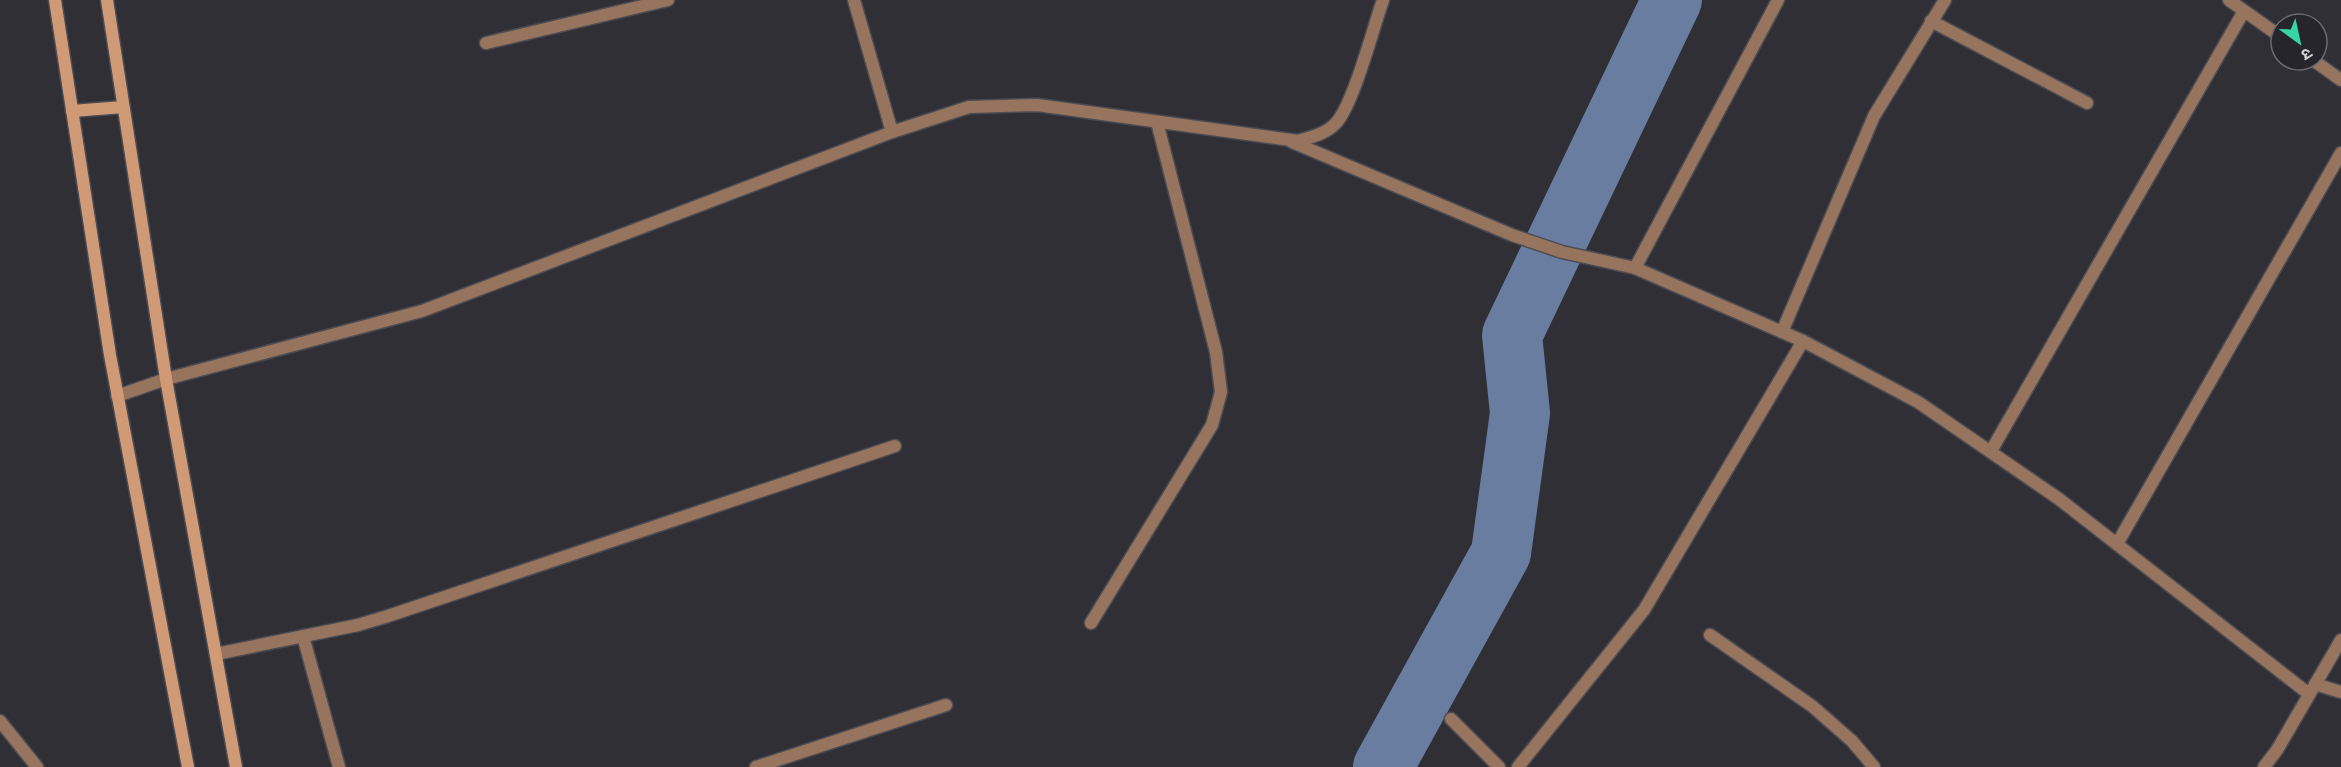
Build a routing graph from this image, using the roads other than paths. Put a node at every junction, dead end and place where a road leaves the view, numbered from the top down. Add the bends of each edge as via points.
1 (55, 0) edge
2 (106, 0) edge
3 (669, 0) edge
4 (854, 0) edge
5 (1383, 0) edge
6 (1778, 0) edge
7 (1945, 0) edge
8 (2229, 0) edge
9 (2244, 11) junction
10 (1931, 21) junction
11 (2269, 29) edge
12 (486, 44) dead end
13 (2086, 103) dead end
14 (123, 107) junction
15 (72, 111) junction
16 (1157, 122) junction
17 (892, 132) junction
18 (1286, 139) junction
19 (2341, 153) edge
20 (1635, 268) junction
21 (1782, 332) junction
22 (1803, 341) junction
23 (166, 379) junction
24 (117, 396) junction
25 (895, 446) dead end
26 (1991, 451) junction
27 (2117, 544) junction
28 (1091, 623) dead end
29 (1710, 635) dead end
30 (303, 636) junction
31 (2341, 640) edge
32 (216, 654) junction
33 (2312, 689) junction
34 (2341, 692) edge
35 (946, 705) dead end
36 (1451, 719) dead end
37 (0, 721) edge
38 (37, 767) edge
39 (188, 767) edge
40 (236, 767) edge
41 (339, 767) edge
42 (756, 767) edge
43 (1499, 767) edge
44 (1518, 767) edge
45 (1874, 767) edge
46 (2264, 767) edge

1 - 15 main road
2 - 14 main road
3 - 12 street
4 - 17 street
5 - 18 street via 1348,101 1336,123 1321,134 1298,141
6 - 20 street
7 - 10 street
8 - 9 street
9 - 11 street
9 - 26 street
10 - 13 street
10 - 21 street via 1874,116
14 - 15 main road
14 - 23 main road
15 - 24 main road
16 - 17 street via 1037,105 969,107
16 - 18 street
16 - 28 street via 1216,352 1221,392 1212,425
17 - 23 street via 422,311
18 - 20 street via 1512,235 1562,252
19 - 27 street
20 - 21 street
21 - 22 street
22 - 26 street via 1918,402
22 - 44 street via 1644,610
23 - 24 street
23 - 32 main road
24 - 39 main road
25 - 30 street via 388,616
26 - 27 street
27 - 33 street
29 - 45 street via 1812,706 1852,741
30 - 32 street
30 - 41 street
31 - 33 street
32 - 40 main road
33 - 34 street
33 - 46 street
35 - 42 street
36 - 43 street
37 - 38 street

